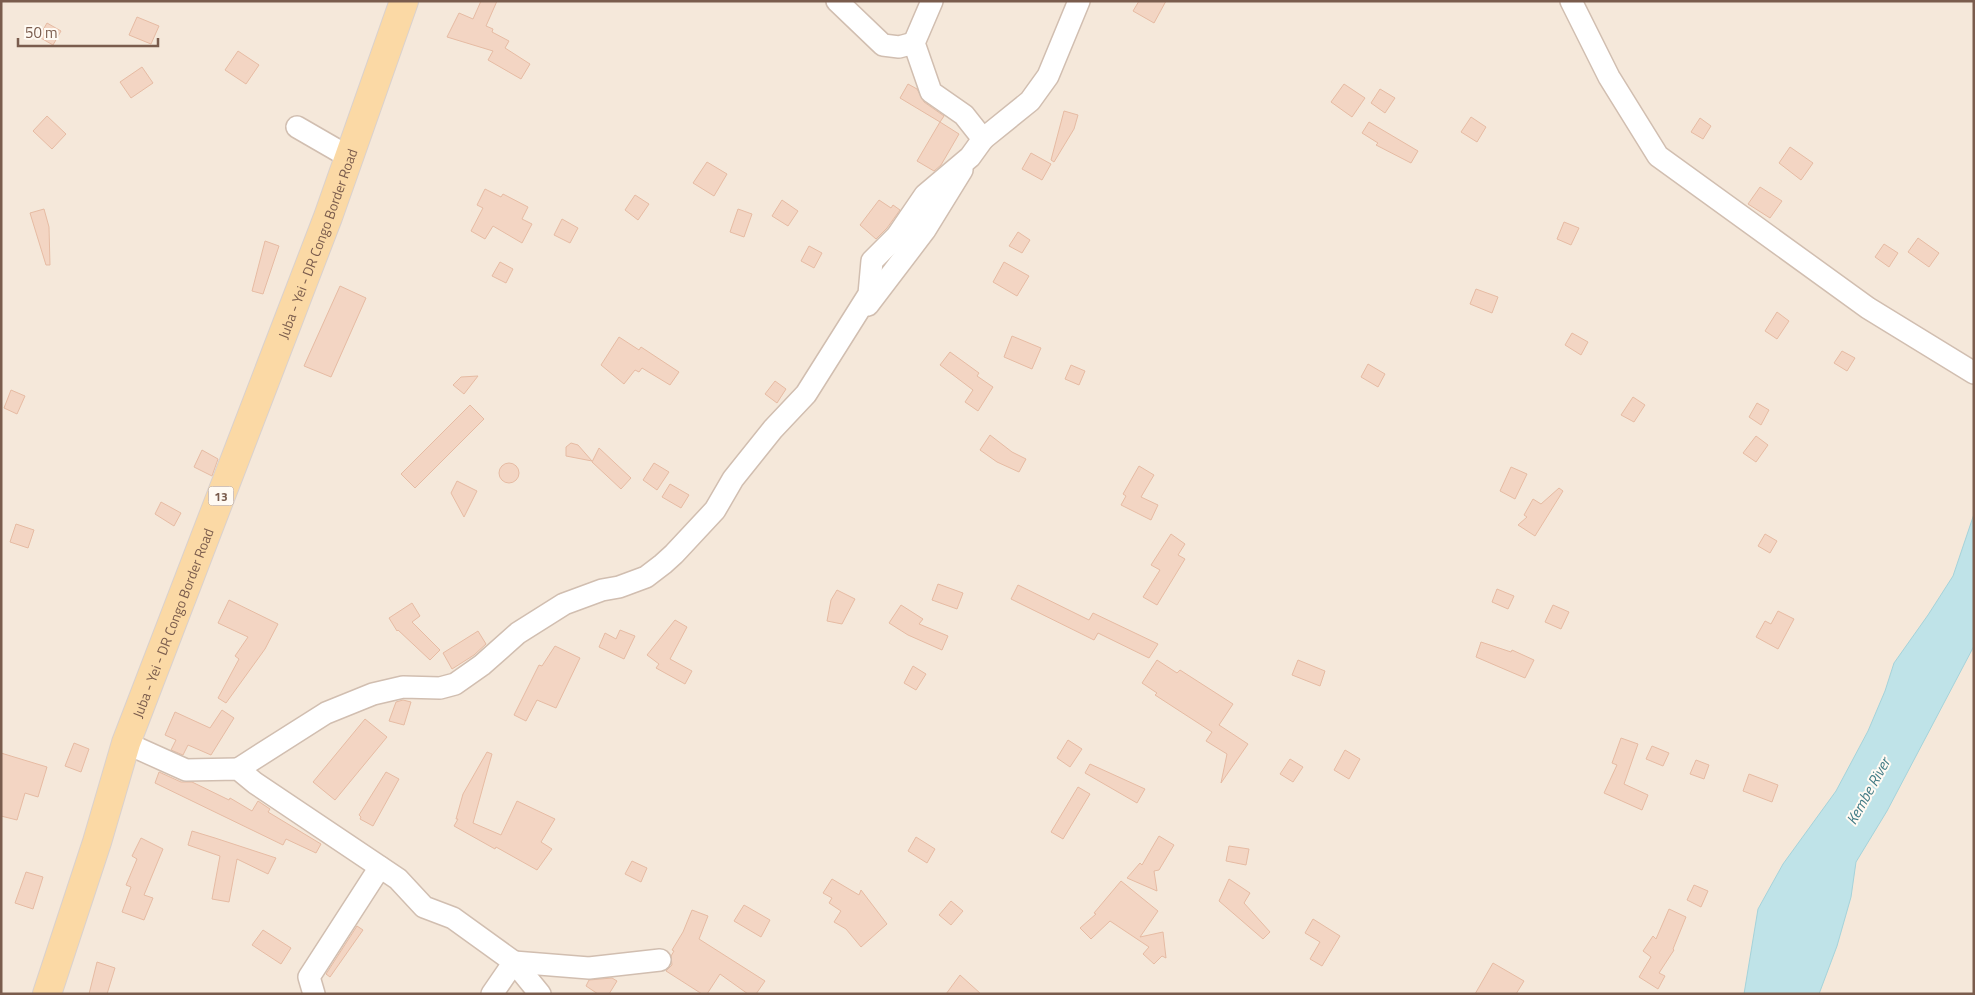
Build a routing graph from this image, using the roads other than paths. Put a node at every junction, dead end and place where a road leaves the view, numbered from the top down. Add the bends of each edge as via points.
1 (404, 1) edge
2 (837, 1) edge
3 (932, 1) edge
4 (1079, 1) edge
5 (1571, 1) edge
6 (914, 43) junction
7 (298, 127) dead end
8 (983, 139) junction
9 (349, 157) junction
10 (1974, 373) edge
11 (126, 743) junction
12 (238, 769) junction
13 (380, 868) junction
14 (660, 960) dead end
15 (514, 962) junction
16 (47, 994) edge
17 (314, 994) edge
18 (492, 994) edge
19 (540, 994) edge

1 - 9 main road, Juba - Yei - DR Congo Border Road / 13
2 - 6 street via 883,45 899,47
3 - 6 street
4 - 8 street via 1048,76 1030,101
5 - 10 street via 1609,77 1658,156 1868,308
6 - 8 street via 931,92 964,115
7 - 9 street
8 - 12 street via 970,157 924,195 897,236 872,261 869,294 806,394 733,479 715,510 674,554 646,577 564,604 518,633 455,684 440,688 403,687 373,694 326,714
9 - 11 main road, Juba - Yei - DR Congo Border Road / 13
11 - 12 street via 186,770
11 - 16 main road, Juba - Yei - DR Congo Border Road / 13
12 - 13 street
13 - 15 street via 398,879 424,907 453,918
13 - 17 street via 309,977
14 - 15 street via 589,968
15 - 18 street
15 - 19 street

